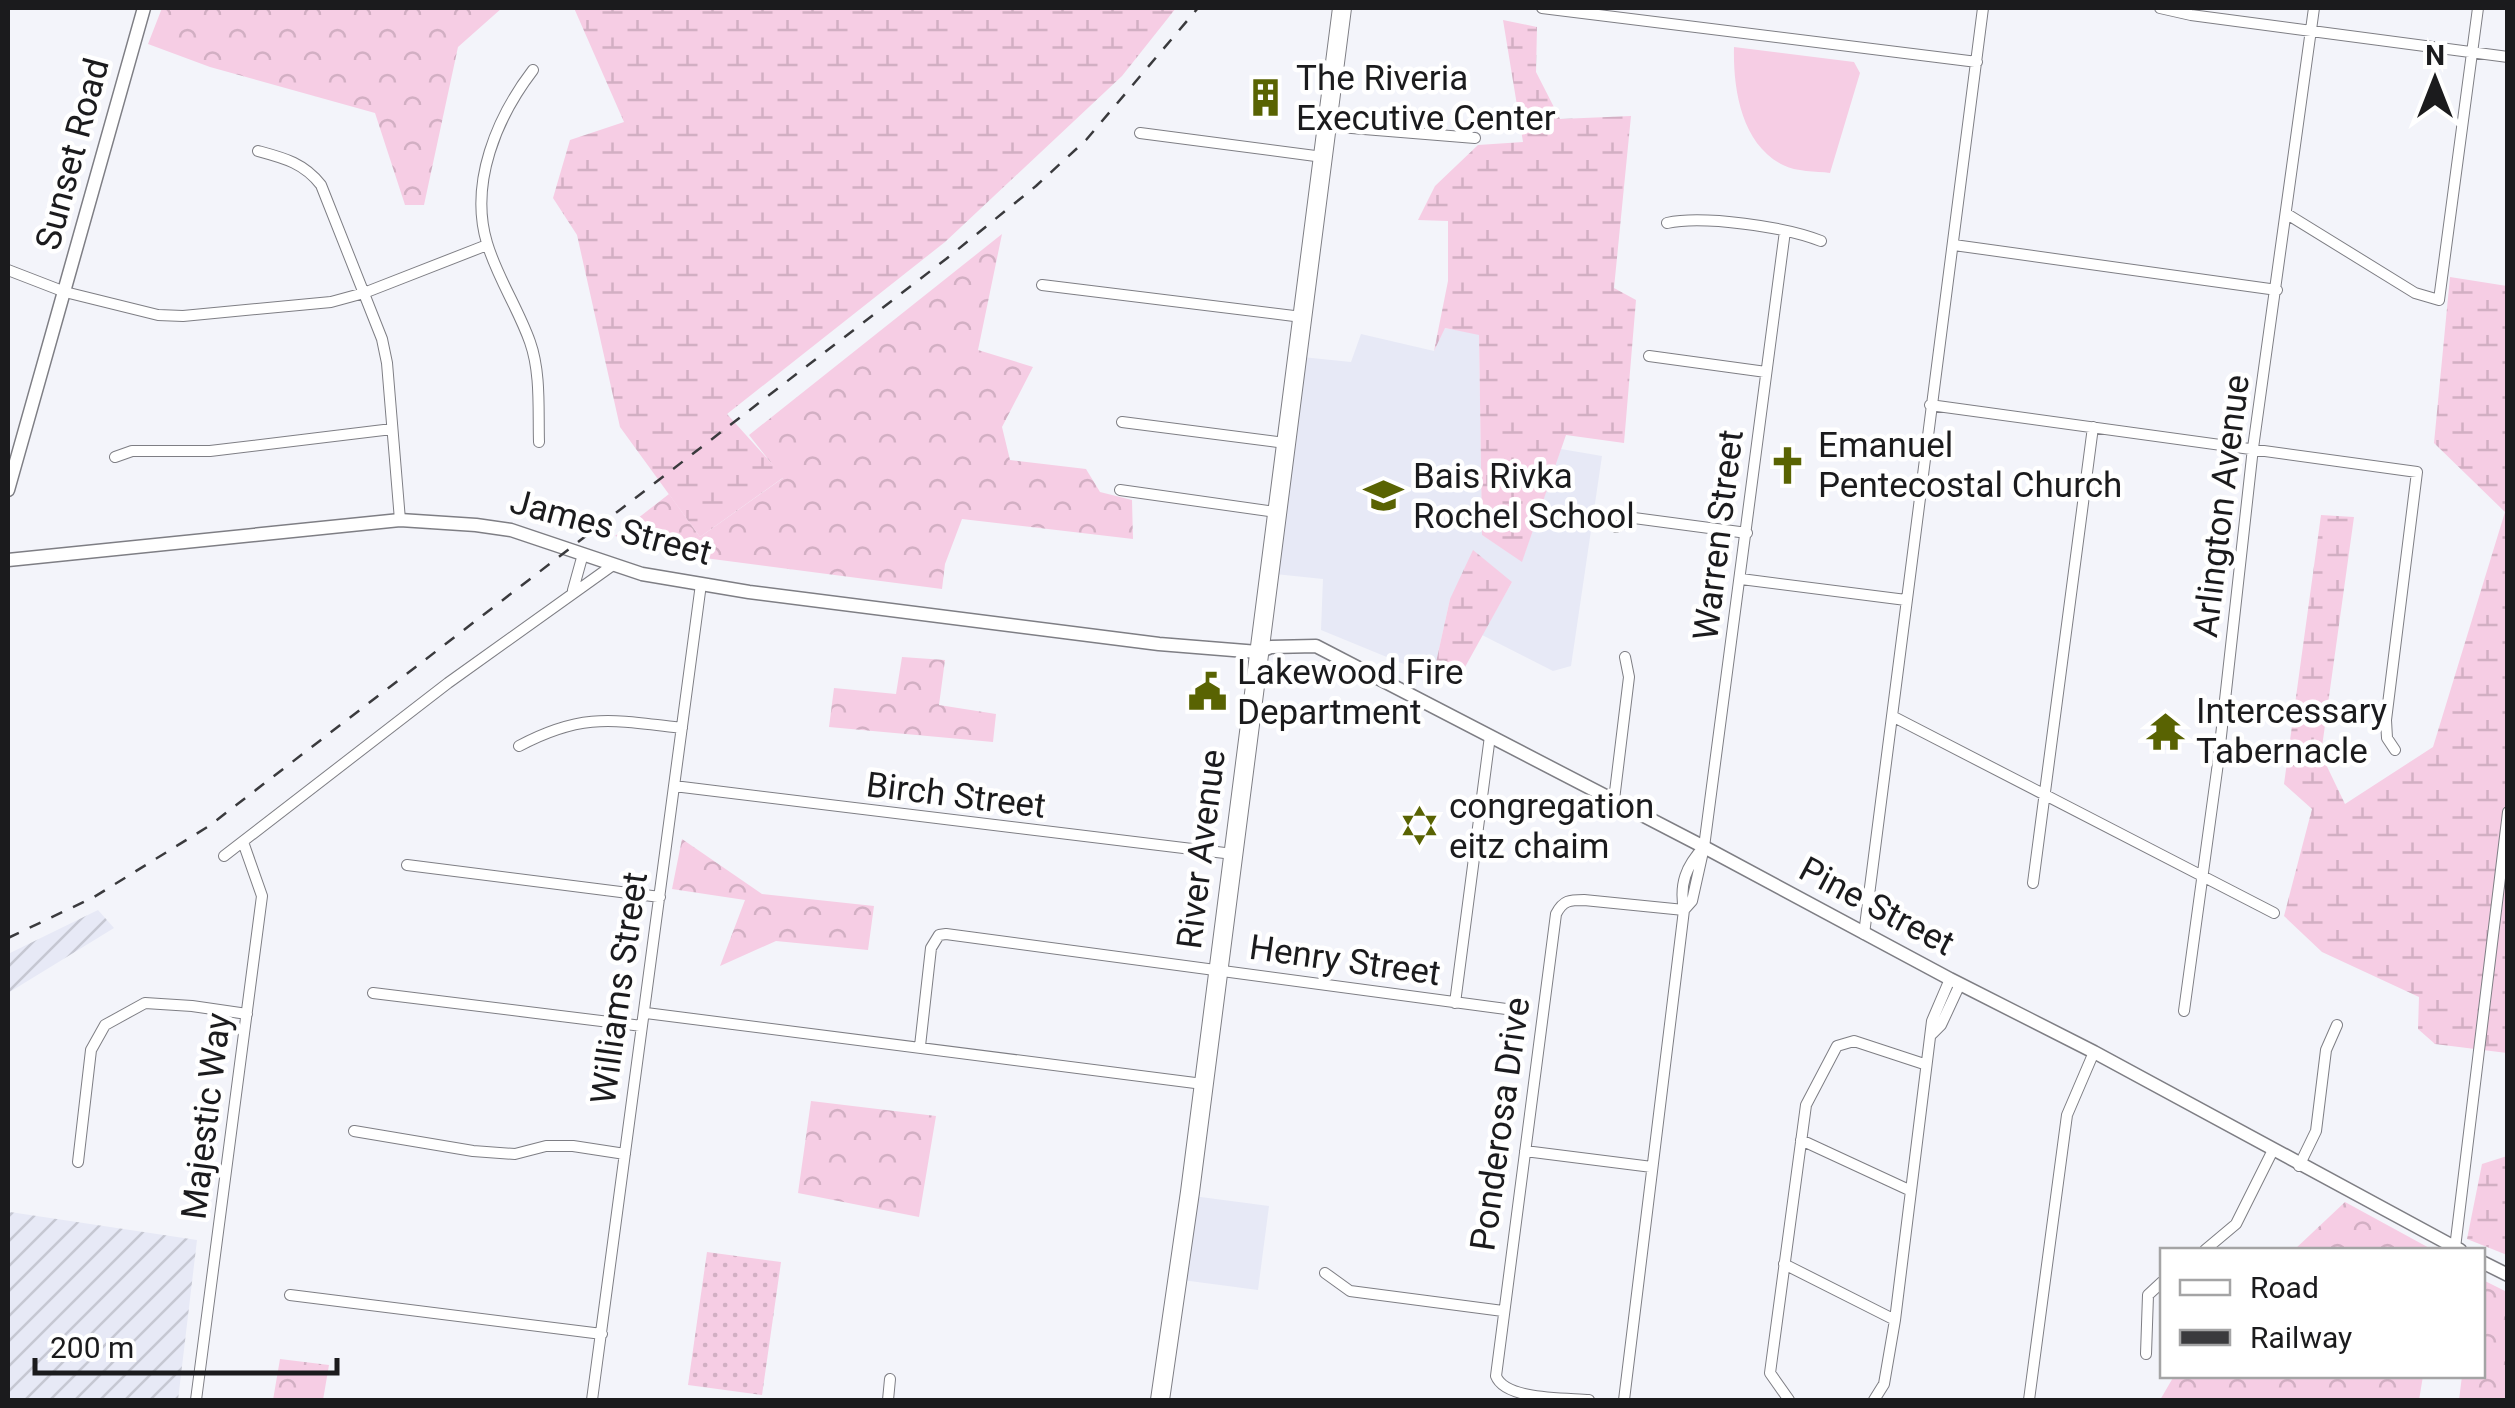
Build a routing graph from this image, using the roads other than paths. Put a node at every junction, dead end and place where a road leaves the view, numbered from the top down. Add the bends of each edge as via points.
1 (144, 8) edge
2 (1342, 8) edge
3 (1542, 8) edge
4 (1983, 8) edge
5 (2160, 8) edge
6 (2314, 8) edge
7 (2478, 8) edge
8 (2311, 30) junction
9 (2472, 52) junction
10 (2508, 57) edge
11 (1978, 62) junction
12 (533, 70) dead end
13 (1327, 126) junction
14 (1140, 132) dead end
15 (1475, 138) dead end
16 (258, 152) dead end
17 (1323, 157) junction
18 (2287, 214) junction
19 (1667, 223) dead end
20 (1785, 231) junction
21 (1822, 242) dead end
22 (487, 245) junction
23 (1954, 245) junction
24 (8, 270) edge
25 (1042, 284) dead end
26 (2277, 290) junction
27 (65, 292) junction
28 (364, 293) junction
29 (1302, 317) junction
30 (1649, 356) dead end
31 (1766, 372) junction
32 (1930, 405) junction
33 (1122, 422) dead end
34 (2093, 427) junction
35 (392, 429) junction
36 (540, 442) dead end
37 (1285, 443) junction
38 (2254, 448) junction
39 (115, 457) dead end
40 (8, 490) edge
41 (1120, 490) dead end
42 (1276, 512) junction
43 (400, 520) junction
44 (1616, 527) dead end
45 (1747, 534) junction
46 (583, 554) junction
47 (8, 560) edge
48 (612, 565) junction
49 (1741, 579) junction
50 (701, 584) junction
51 (572, 591) junction
52 (1906, 600) junction
53 (1258, 652) junction
54 (1625, 657) dead end
55 (1892, 716) junction
56 (682, 728) junction
57 (1490, 736) junction
58 (519, 746) dead end
59 (2395, 750) dead end
60 (674, 786) junction
61 (2044, 795) junction
62 (1614, 800) junction
63 (2508, 812) edge
64 (243, 842) junction
65 (1704, 847) junction
66 (1233, 854) junction
67 (224, 856) dead end
68 (407, 864) dead end
69 (2202, 876) junction
70 (2033, 883) dead end
71 (660, 896) junction
72 (1684, 910) junction
73 (2274, 913) dead end
74 (1864, 934) junction
75 (1218, 970) junction
76 (1955, 982) junction
77 (373, 994) dead end
78 (1454, 1002) junction
79 (1521, 1011) dead end
80 (2184, 1012) dead end
81 (646, 1013) junction
82 (247, 1014) junction
83 (2337, 1024) dead end
84 (642, 1026) junction
85 (920, 1046) junction
86 (2094, 1052) junction
87 (1924, 1064) junction
88 (1203, 1084) junction
89 (354, 1131) dead end
90 (1801, 1140) junction
91 (2273, 1150) junction
92 (1525, 1151) junction
93 (624, 1154) junction
94 (78, 1162) dead end
95 (2299, 1166) junction
96 (1652, 1167) junction
97 (1909, 1190) junction
98 (2207, 1248) edge
99 (2456, 1248) edge
100 (2458, 1248) edge
101 (1784, 1264) junction
102 (2485, 1264) edge
103 (1325, 1273) dead end
104 (2508, 1275) edge
105 (2160, 1284) edge
106 (290, 1295) dead end
107 (1503, 1311) junction
108 (1895, 1320) junction
109 (602, 1334) junction
110 (2146, 1354) dead end
111 (890, 1380) dead end
112 (196, 1400) edge
113 (592, 1400) edge
114 (888, 1400) edge
115 (1160, 1400) edge
116 (1589, 1400) edge
117 (1624, 1400) edge
118 (1788, 1400) edge
119 (1874, 1400) edge
120 (2029, 1400) edge

1 - 27 street, Sunset Road
2 - 13 highway, River Avenue
3 - 11 street
4 - 11 street
5 - 8 street
6 - 8 street, Arlington Avenue
7 - 9 street
8 - 9 street
8 - 18 street, Arlington Avenue
9 - 10 street
9 - 18 street via 2439,300 2415,293
11 - 23 street
12 - 22 street via 506,108 491,150 480,212
13 - 15 street
13 - 17 highway, River Avenue
14 - 17 street
16 - 28 street via 312,173
17 - 29 highway, River Avenue
18 - 26 street, Arlington Avenue
19 - 20 street via 1686,219
20 - 21 street
20 - 31 street, Warren Street
22 - 28 street
22 - 36 street via 531,343
23 - 26 street
23 - 32 street
24 - 27 street
25 - 29 street
26 - 38 street, Arlington Avenue
27 - 28 street via 183,316
27 - 40 street, Sunset Road
28 - 35 street via 387,363
29 - 37 highway, River Avenue
30 - 31 street
31 - 45 street, Warren Street
32 - 34 street
32 - 52 street
33 - 37 street
34 - 38 street
34 - 61 street
35 - 39 street
35 - 43 street
37 - 42 highway, River Avenue
38 - 59 street via 2417,472 2386,720
38 - 69 street, Arlington Avenue
41 - 42 street
42 - 53 highway, River Avenue
43 - 46 street, James Street via 512,530
43 - 47 street, James Street
44 - 45 street via 1634,518
45 - 49 street, Warren Street
46 - 48 street, James Street
46 - 51 street
48 - 50 street, James Street
48 - 51 street
49 - 52 street
49 - 65 street, Warren Street
50 - 53 street, James Street
50 - 56 street, Williams Street
51 - 64 street
52 - 55 street
53 - 57 street, Pine Street via 1299,644 1332,652
53 - 66 highway, River Avenue
54 - 62 street
55 - 61 street
55 - 74 street
56 - 58 street via 573,722
56 - 60 street, Williams Street
57 - 62 street, Pine Street
57 - 78 street
60 - 66 street, Birch Street
60 - 71 street, Williams Street
61 - 69 street
61 - 70 street
62 - 65 street, Pine Street
63 - 100 street
64 - 67 street
64 - 82 street, Majestic Way via 262,896
65 - 72 street
65 - 74 street, Pine Street
66 - 75 highway, River Avenue
68 - 71 street
69 - 73 street
69 - 80 street, Arlington Avenue
71 - 81 street, Williams Street
72 - 92 street, Ponderosa Drive via 1584,900 1560,904
72 - 96 street
74 - 76 street, Pine Street
75 - 78 street, Henry Street
75 - 85 street, Henry Street via 939,935 930,948
75 - 88 highway, River Avenue
76 - 86 street, Pine Street
76 - 87 street via 1932,1020
77 - 84 street
78 - 79 street, Henry Street
81 - 84 street, Williams Street
81 - 85 street
82 - 94 street via 145,1003 105,1025 92,1050
82 - 112 street, Majestic Way
83 - 95 street via 2326,1050 2316,1131
84 - 93 street, Williams Street
85 - 88 street
86 - 91 street, Pine Street
86 - 120 street via 2067,1114
87 - 90 street via 1854,1041 1837,1046 1806,1105
87 - 97 street
88 - 115 highway, River Avenue
89 - 93 street via 473,1151 515,1154 572,1146
90 - 97 street
90 - 101 street
91 - 95 street, Pine Street
91 - 98 street via 2236,1224
92 - 96 street
92 - 107 street, Ponderosa Drive
93 - 109 street, Williams Street
95 - 99 street, Pine Street
96 - 117 street
97 - 108 street
101 - 108 street
101 - 118 street via 1770,1373
102 - 104 street
103 - 107 street via 1350,1291
105 - 110 street via 2148,1295
106 - 109 street
107 - 116 street, Ponderosa Drive via 1498,1384 1520,1394
108 - 119 street via 1884,1384
109 - 113 street, Williams Street
111 - 114 street

